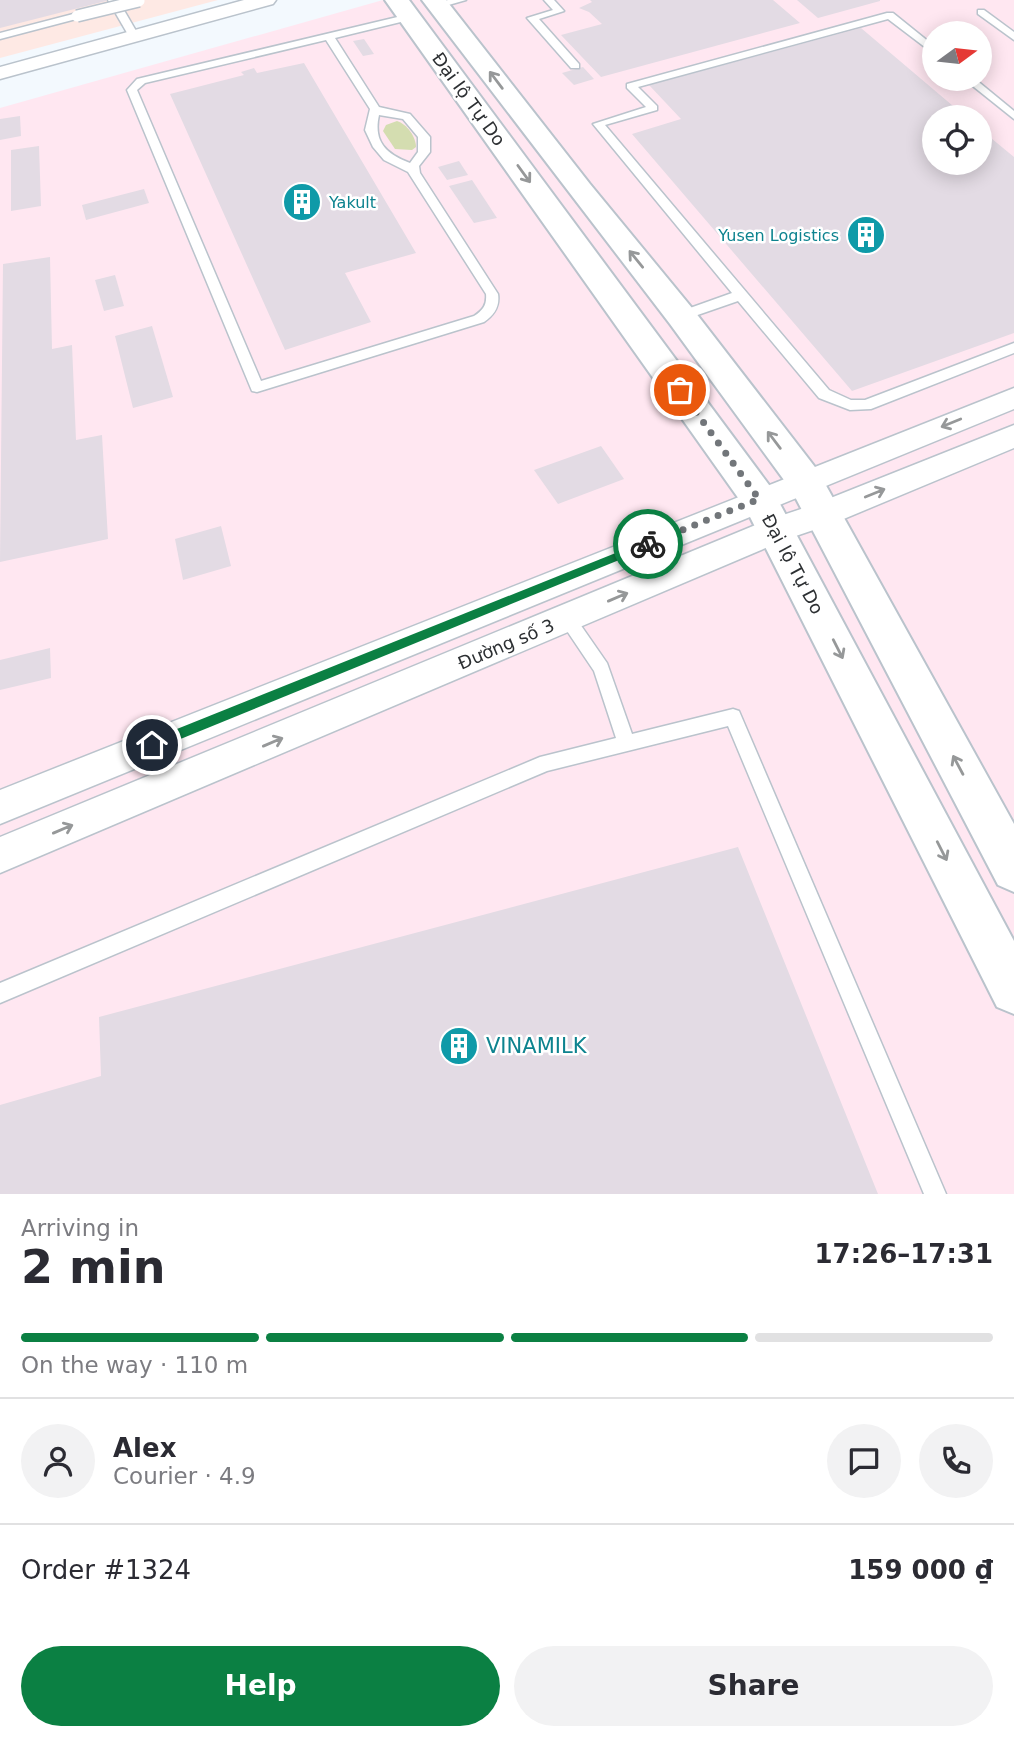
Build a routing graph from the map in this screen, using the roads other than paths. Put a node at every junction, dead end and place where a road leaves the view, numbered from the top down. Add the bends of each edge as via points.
1 (144, 0) edge
2 (266, 0) edge
3 (549, 0) edge
4 (428, 5) edge
5 (117, 7) edge
6 (981, 12) dead end
7 (0, 36) edge
8 (134, 36) junction
9 (329, 37) junction
10 (1014, 37) edge
11 (922, 41) edge
12 (575, 66) dead end
13 (0, 73) edge
14 (984, 91) edge
15 (375, 109) junction
16 (1014, 116) edge
17 (414, 171) junction
18 (740, 295) junction
19 (681, 316) junction
20 (1014, 348) edge
21 (1014, 398) edge
22 (1014, 436) edge
23 (805, 481) junction
24 (759, 499) junction
25 (823, 514) junction
26 (776, 530) junction
27 (568, 619) junction
28 (626, 743) junction
29 (0, 807) edge
30 (0, 855) edge
31 (1014, 869) edge
32 (1014, 990) edge
33 (0, 993) edge
34 (935, 1194) edge

1 - 7 lane, bridge
2 - 8 street
3 - 12 lane via 559,11 532,18
4 - 9 lane
19 -> 4 street, Đại lộ Tự Do
4 -> 24 street, Đại lộ Tự Do
5 - 8 lane
6 - 10 lane
8 - 13 street
9 - 15 lane
9 - 17 lane via 141,81 132,89 256,387 479,318 491,309 492,294
11 - 18 lane via 891,15 631,86 653,108 598,124
14 - 16 lane
15 - 17 lane via 370,130 382,152
15 - 17 lane via 406,116 422,133 425,148
18 - 19 lane
18 - 20 lane via 824,394 850,405 866,405
23 -> 19 street, Đại lộ Tự Do
21 -> 23 street
25 -> 22 street, Đường số 3
23 - 24 street
23 - 25 street, Đại lộ Tự Do
24 - 26 street, Đại lộ Tự Do
24 - 29 street
25 - 26 street, Đường số 3
31 -> 25 street, Đại lộ Tự Do
27 -> 26 street, Đường số 3
26 -> 32 street, Đại lộ Tự Do
27 - 28 lane via 601,668
30 -> 27 street, Đường số 3
28 - 33 lane via 546,762
28 - 34 lane via 733,717

